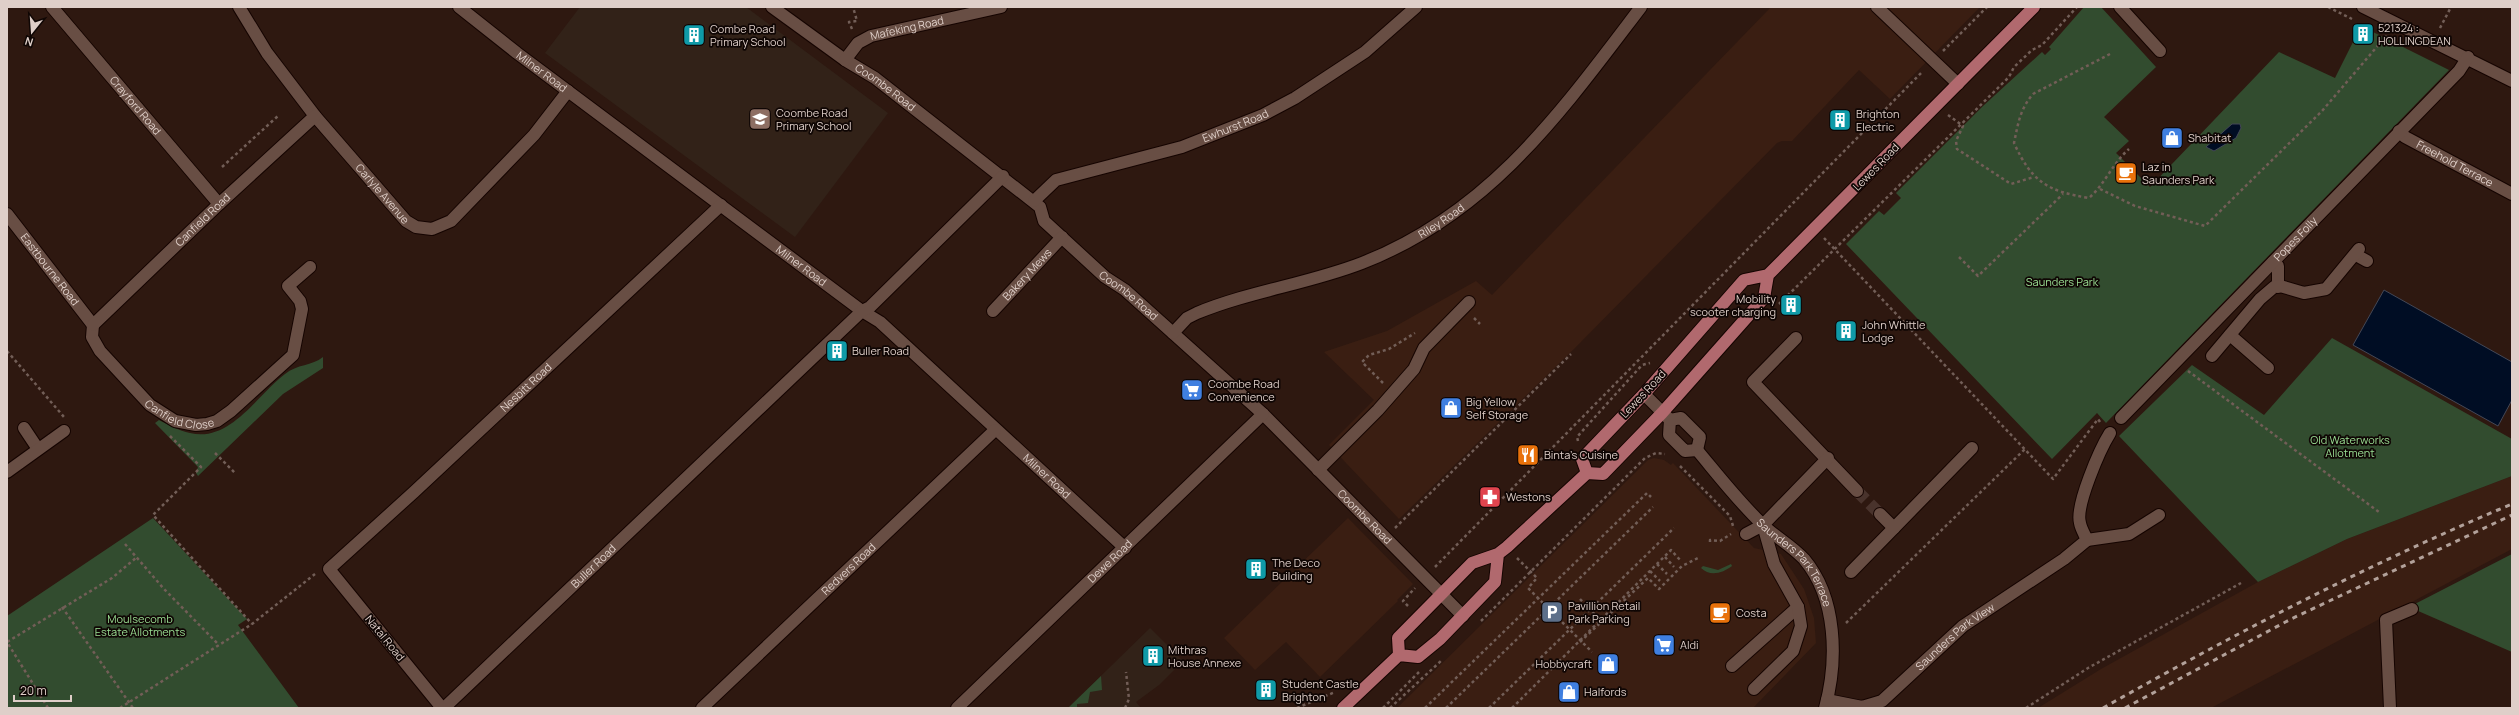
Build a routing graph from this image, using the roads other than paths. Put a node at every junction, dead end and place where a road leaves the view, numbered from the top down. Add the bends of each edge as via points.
1 (52, 7) edge
2 (239, 7) edge
3 (458, 7) edge
4 (772, 7) edge
5 (1001, 7) edge
6 (1416, 7) edge
7 (1641, 7) edge
8 (1877, 7) edge
9 (2034, 7) edge
10 (2120, 7) edge
11 (2363, 7) edge
12 (2160, 51) dead end
13 (2468, 57) junction
14 (845, 60) junction
15 (2512, 81) edge
16 (1958, 84) junction
17 (568, 91) junction
18 (316, 116) junction
19 (2399, 131) junction
20 (1003, 176) junction
21 (2512, 194) edge
22 (1034, 201) junction
23 (219, 204) junction
24 (721, 205) junction
25 (7, 214) edge
26 (1062, 237) junction
27 (2367, 261) dead end
28 (2273, 262) junction
29 (310, 267) dead end
30 (1768, 275) junction
31 (2278, 287) junction
32 (1469, 302) dead end
33 (862, 310) junction
34 (993, 311) dead end
35 (93, 325) junction
36 (1173, 333) junction
37 (2230, 335) junction
38 (1796, 338) dead end
39 (2212, 356) dead end
40 (2268, 368) dead end
41 (1644, 394) junction
42 (1263, 414) junction
43 (1666, 417) junction
44 (2122, 418) dead end
45 (65, 425) road end
46 (24, 428) dead end
47 (995, 430) junction
48 (2110, 433) road end
49 (1972, 448) dead end
50 (38, 449) junction
51 (1697, 450) junction
52 (1828, 458) junction
53 (1318, 470) junction
54 (7, 472) edge
55 (1587, 473) junction
56 (1857, 491) tunnel mouth
57 (1880, 514) tunnel mouth
58 (2159, 514) dead end
59 (1763, 525) junction
60 (1894, 528) junction
61 (1746, 534) dead end
62 (2087, 540) junction
63 (1124, 548) junction
64 (1503, 550) junction
65 (329, 569) joint
66 (1851, 572) dead end
67 (1440, 593) junction
68 (1798, 607) junction
69 (2412, 608) dead end
70 (1463, 616) junction
71 (1399, 656) junction
72 (1732, 666) dead end
73 (1754, 689) dead end
74 (1826, 704) edge
75 (443, 708) edge
76 (702, 708) edge
77 (957, 708) edge
78 (1343, 708) edge
79 (2390, 708) edge

1 - 23 street, Crayford Road
2 - 18 street, Carlyle Avenue via 267,53
3 - 17 street, Milner Road
4 - 14 street, Coombe Road
5 - 14 street, Mafeking Road via 871,36 858,43
6 - 22 street, Ewhurst Road via 1366,52 1295,98 1263,115 1182,147 1056,180
7 - 36 street, Riley Road via 1571,100 1527,150 1494,183 1458,210 1412,239 1376,257 1322,278 1204,310 1190,316
8 - 16 street
9 - 16 main road, Lewes Road
10 - 12 street
11 - 13 street
13 - 15 street
13 - 19 street, Popes Folly via 2462,68
14 - 20 street, Coombe Road via 875,78
16 - 30 main road, Lewes Road
17 - 18 street, Carlyle Avenue via 508,164 452,221 432,229 416,227 406,221
17 - 24 street, Milner Road
18 - 23 street, Canfield Road
19 - 21 street, Freehold Terrace via 2405,137
19 - 28 street, Popes Folly
20 - 22 street, Coombe Road
20 - 33 street, Buller Road via 870,307
22 - 26 street, Coombe Road via 1040,207 1044,221
23 - 35 street, Canfield Road
24 - 33 street, Milner Road
24 - 65 street, Nesbitt Road
25 - 35 street, Eastbourne Road
26 - 34 street, Bakery Mews
26 - 36 street, Coombe Road via 1105,277 1125,290
27 - 31 street via 2358,252 2326,289 2304,293
28 - 31 street via 2278,266
28 - 44 street, Popes Folly
29 - 35 street, Canfield Close via 288,286 300,301 302,309 293,356 222,418 207,424 191,425 168,418 143,399 98,348 92,337
30 - 41 main road, Lewes Road via 1744,280
30 - 43 main road via 1764,298
31 - 37 street via 2274,287 2260,299
32 - 53 street via 1424,348 1414,369 1378,410
33 - 47 street, Milner Road via 880,322
33 - 75 street, Buller Road
36 - 42 street, Coombe Road
37 - 39 street
37 - 40 street
38 - 52 street via 1753,382
41 - 43 street
41 - 55 main road, Lewes Road via 1582,459
42 - 53 street, Coombe Road
42 - 63 street, Dewe Road
43 - 51 street via 1670,435 1685,451
43 - 51 street via 1681,418 1700,437
43 - 55 main road via 1603,474
45 - 50 street
46 - 50 street
47 - 63 street, Milner Road
47 - 76 street, Redvers Road
48 - 62 street via 2100,449 2081,507 2079,522
49 - 60 street
50 - 54 street
51 - 59 street, Saunders Park Terrace
52 - 56 street
52 - 59 street
53 - 67 street, Coombe Road
55 - 64 main road
57 - 60 street
58 - 62 street via 2129,534
59 - 61 street
59 - 68 street via 1774,564
59 - 74 street, Saunders Park Terrace via 1794,549 1815,576 1824,594 1832,636
60 - 66 street
62 - 74 street, Saunders Park View via 2064,559 1963,626 1882,701 1862,707
63 - 77 street, Dewe Road
64 - 67 main road via 1472,563
64 - 70 main road via 1495,582
65 - 75 street, Natal Road
67 - 70 street, Coombe Road
67 - 71 main road via 1398,638
68 - 72 street
68 - 73 street via 1801,626 1795,647
69 - 79 street via 2386,620
70 - 71 main road via 1418,657
71 - 78 main road

